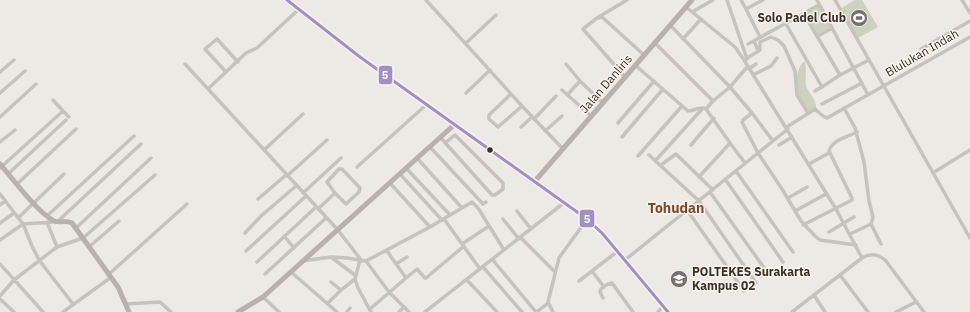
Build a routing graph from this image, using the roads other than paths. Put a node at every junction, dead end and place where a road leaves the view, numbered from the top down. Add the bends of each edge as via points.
1 (287, 0) edge
2 (426, 0) edge
3 (627, 0) edge
4 (692, 0) edge
5 (713, 0) edge
6 (727, 0) edge
7 (741, 0) edge
8 (763, 0) edge
9 (817, 0) edge
10 (835, 0) edge
11 (962, 0) edge
12 (819, 5) junction
13 (686, 7) junction
14 (969, 8) edge
15 (746, 9) junction
16 (298, 10) junction
17 (692, 12) junction
18 (970, 13) edge
19 (804, 14) junction
20 (496, 15) dead end
21 (597, 18) junction
22 (701, 19) junction
23 (970, 21) edge
24 (786, 24) junction
25 (670, 26) junction
26 (832, 28) junction
27 (818, 36) junction
28 (760, 37) junction
29 (970, 37) edge
30 (683, 39) junction
31 (754, 41) junction
32 (466, 43) junction
33 (654, 43) junction
34 (748, 44) dead end
35 (757, 48) dead end
36 (921, 49) dead end
37 (644, 55) junction
38 (777, 58) dead end
39 (746, 59) junction
40 (14, 60) dead end
41 (867, 61) dead end
42 (238, 62) junction
43 (185, 64) dead end
44 (566, 64) dead end
45 (756, 64) dead end
46 (635, 65) junction
47 (749, 67) junction
48 (854, 68) junction
49 (490, 70) junction
50 (25, 71) dead end
51 (0, 72) edge
52 (226, 72) junction
53 (753, 75) junction
54 (840, 76) junction
55 (625, 77) junction
56 (580, 81) junction
57 (654, 81) junction
58 (862, 83) junction
59 (36, 84) dead end
60 (730, 86) junction
61 (884, 86) junction
62 (210, 87) dead end
63 (822, 88) junction
64 (663, 89) junction
65 (562, 90) dead end
66 (816, 91) dead end
67 (0, 93) edge
68 (466, 93) dead end
69 (569, 93) dead end
70 (867, 93) dead end
71 (511, 94) junction
72 (556, 96) dead end
73 (54, 100) dead end
74 (713, 101) junction
75 (603, 103) junction
76 (426, 104) junction
77 (822, 104) dead end
78 (522, 106) junction
79 (682, 106) junction
80 (705, 108) junction
81 (844, 108) junction
82 (63, 110) junction
83 (752, 112) junction
84 (303, 114) dead end
85 (808, 114) junction
86 (562, 116) dead end
87 (591, 116) junction
88 (0, 117) edge
89 (533, 118) junction
90 (714, 118) junction
91 (618, 123) dead end
92 (457, 125) junction
93 (521, 126) dead end
94 (787, 128) junction
95 (76, 129) dead end
96 (14, 130) dead end
97 (546, 131) junction
98 (857, 132) junction
99 (455, 135) junction
100 (134, 136) dead end
101 (440, 137) junction
102 (792, 137) junction
103 (622, 138) dead end
104 (327, 140) dead end
105 (773, 141) junction
106 (0, 142) edge
107 (730, 143) junction
108 (141, 144) dead end
109 (445, 144) junction
110 (691, 145) dead end
111 (779, 145) dead end
112 (430, 147) junction
113 (562, 149) junction
114 (264, 150) junction
115 (970, 150) edge
116 (758, 153) junction
117 (829, 153) junction
118 (649, 155) dead end
119 (638, 156) dead end
120 (151, 158) dead end
121 (341, 158) dead end
122 (417, 158) junction
123 (656, 160) junction
124 (746, 163) junction
125 (809, 164) junction
126 (661, 165) junction
127 (1, 166) edge
128 (357, 168) dead end
129 (406, 168) junction
130 (936, 170) dead end
131 (736, 171) junction
132 (8, 174) junction
133 (64, 174) dead end
134 (400, 174) junction
135 (155, 175) dead end
136 (287, 175) junction
137 (700, 177) junction
138 (726, 180) junction
139 (535, 181) junction
140 (390, 183) junction
141 (17, 184) junction
142 (296, 186) junction
143 (807, 187) dead end
144 (712, 191) junction
145 (335, 193) junction
146 (0, 194) edge
147 (826, 194) junction
148 (304, 195) junction
149 (788, 198) junction
150 (258, 199) dead end
151 (5, 201) junction
152 (699, 201) junction
153 (486, 202) dead end
154 (565, 202) junction
155 (34, 203) junction
156 (187, 204) dead end
157 (0, 205) edge
158 (317, 208) junction
159 (462, 208) junction
160 (836, 209) junction
161 (688, 210) junction
162 (516, 211) dead end
163 (795, 211) junction
164 (14, 213) junction
165 (450, 215) junction
166 (47, 216) junction
167 (18, 218) junction
168 (326, 218) junction
169 (854, 218) dead end
170 (442, 219) junction
171 (503, 219) dead end
172 (587, 219) junction
173 (119, 221) dead end
174 (47, 222) junction
175 (56, 222) junction
176 (0, 223) edge
177 (843, 223) junction
178 (23, 224) junction
179 (871, 224) junction
180 (803, 225) junction
181 (430, 226) junction
182 (489, 226) junction
183 (76, 228) junction
184 (337, 229) junction
185 (531, 229) junction
186 (829, 232) dead end
187 (245, 233) dead end
188 (850, 234) junction
189 (284, 236) junction
190 (83, 238) junction
191 (520, 238) junction
192 (970, 238) edge
193 (0, 240) edge
194 (881, 244) dead end
195 (463, 245) junction
196 (857, 246) junction
197 (57, 247) junction
198 (89, 247) junction
199 (294, 248) junction
200 (246, 250) dead end
201 (504, 250) junction
202 (386, 251) junction
203 (618, 252) junction
204 (793, 252) dead end
205 (407, 257) dead end
206 (331, 258) junction
207 (627, 258) junction
208 (862, 258) junction
209 (492, 259) junction
210 (40, 260) junction
211 (363, 260) junction
212 (302, 261) junction
213 (256, 262) dead end
214 (782, 262) dead end
215 (0, 264) edge
216 (396, 264) junction
217 (481, 268) junction
218 (553, 270) dead end
219 (592, 271) junction
220 (291, 272) junction
221 (767, 272) dead end
222 (265, 274) dead end
223 (840, 275) junction
224 (109, 276) junction
225 (356, 277) junction
226 (406, 278) junction
227 (14, 280) junction
228 (467, 280) junction
229 (579, 281) dead end
230 (331, 282) dead end
231 (756, 283) dead end
232 (604, 287) junction
233 (341, 290) junction
234 (744, 291) dead end
235 (390, 292) junction
236 (814, 295) junction
237 (0, 296) edge
238 (263, 297) junction
239 (603, 298) dead end
240 (0, 299) edge
241 (916, 302) junction
242 (328, 303) junction
243 (548, 303) junction
244 (73, 304) junction
245 (126, 304) junction
246 (663, 306) junction
247 (404, 307) junction
248 (350, 308) dead end
249 (245, 310) edge
250 (370, 310) edge
251 (14, 312) edge
252 (42, 312) edge
253 (63, 312) edge
254 (130, 312) edge
255 (171, 312) edge
256 (238, 312) edge
257 (279, 312) edge
258 (338, 312) edge
259 (347, 312) edge
260 (399, 312) edge
261 (409, 312) edge
262 (425, 312) edge
263 (496, 312) edge
264 (522, 312) edge
265 (537, 312) edge
266 (553, 312) edge
267 (634, 312) edge
268 (658, 312) edge
269 (668, 312) edge
270 (792, 312) edge
271 (824, 312) edge
272 (868, 312) edge
273 (896, 312) edge
274 (924, 312) edge

1 - 16 street
2 - 32 street
3 - 21 street
4 - 13 street, Jalan Danliris
5 - 17 street
6 - 39 street
7 - 15 street
8 - 15 street
9 - 12 street
10 - 61 street
11 - 14 street
12 - 19 street
12 - 26 street
13 - 17 street
13 - 25 street, Jalan Danliris
14 - 18 street
15 - 28 street
16 - 42 street
16 - 76 street
17 - 22 street
19 - 24 street
19 - 27 street
20 - 32 street
21 - 37 street via 602,17
21 - 55 street via 584,28 584,31
22 - 30 street
22 - 39 street
23 - 36 street
24 - 28 street
24 - 63 street
25 - 30 street
25 - 33 street, Jalan Danliris
26 - 27 street
26 - 48 street
27 - 54 street
28 - 31 street
29 - 61 street, Blulukan Indah
30 - 60 street
31 - 34 street
31 - 35 street
32 - 49 street
33 - 37 street, Jalan Danliris
33 - 74 street
37 - 46 street, Jalan Danliris
38 - 53 street via 771,66
39 - 47 street
39 - 85 street via 760,50 760,42 767,38 780,42 795,70 796,95
40 - 51 street
41 - 48 street
42 - 52 street
42 - 52 street via 217,39 205,49
43 - 114 street
44 - 56 street
45 - 47 street
46 - 55 street, Jalan Danliris
46 - 57 street
47 - 53 street
47 - 60 street
48 - 54 street
48 - 58 street
49 - 68 street
49 - 71 street
50 - 67 street
52 - 62 street
53 - 94 street
54 - 63 street
55 - 75 street, Jalan Danliris
56 - 69 street
56 - 75 street
57 - 64 street
57 - 91 street
58 - 70 street
58 - 77 street
59 - 88 street
60 - 74 street
60 - 83 street
61 - 81 street, Blulukan Indah
61 - 192 street
63 - 66 street
64 - 79 street
64 - 103 street
65 - 87 street
71 - 78 street
71 - 78 street via 489,115 489,119 499,126
72 - 89 street
73 - 82 street
74 - 80 street
75 - 87 street, Jalan Danliris
76 - 92 street
76 - 128 street
78 - 89 street
79 - 80 street via 690,111
79 - 119 street
80 - 90 street
80 - 123 street
81 - 85 street, Blulukan Indah via 828,118 816,109
81 - 98 street
82 - 127 street
82 - 132 street via 68,118
83 - 105 street
83 - 116 street via 742,122
84 - 114 street
85 - 94 street
86 - 97 street
87 - 113 street, Jalan Danliris
89 - 93 street
89 - 97 street
90 - 107 street
90 - 110 street
92 - 99 street
92 - 101 street
92 - 139 street
94 - 102 street
94 - 105 street
95 - 141 street
96 - 106 street
97 - 113 street
98 - 117 street via 835,143
98 - 179 street via 873,219
99 - 109 street
99 - 109 street via 503,183 503,188 496,195 492,195
100 - 166 street
101 - 109 street
101 - 112 street
102 - 111 street
102 - 125 street
104 - 136 street
105 - 116 street
107 - 124 street
107 - 137 street
108 - 175 street
112 - 122 street
112 - 153 street via 482,204
113 - 139 street, Jalan Danliris
114 - 136 street
115 - 130 street
116 - 124 street
116 - 149 street
117 - 125 street
117 - 160 street via 852,198 851,202
118 - 123 street
120 - 183 street
121 - 148 street
122 - 129 street
122 - 159 street
123 - 126 street
124 - 131 street
125 - 147 street
126 - 137 street via 676,154
126 - 152 street
127 - 132 street
129 - 134 street
129 - 165 street
131 - 138 street
131 - 204 street
132 - 141 street
133 - 155 street
134 - 140 street
134 - 170 street
135 - 190 street
136 - 142 street
136 - 150 street
137 - 144 street
138 - 144 street
138 - 214 street
139 - 154 street
140 - 181 street
140 - 184 street
141 - 155 street
142 - 148 street
142 - 187 street
143 - 149 street
144 - 152 street
144 - 221 street
145 - 145 street via 346,204 360,189 341,169 326,182
145 - 158 street
146 - 151 street
147 - 160 street
147 - 163 street
148 - 158 street
148 - 200 street
149 - 163 street
151 - 157 street
151 - 164 street
152 - 161 street
152 - 231 street
154 - 172 street
154 - 185 street
155 - 166 street
155 - 167 street
156 - 224 street
158 - 168 street
158 - 189 street
159 - 165 street
159 - 182 street via 473,202
160 - 177 street
160 - 180 street
161 - 207 street
161 - 234 street
162 - 185 street
163 - 180 street
164 - 167 street
164 - 176 street
165 - 170 street
166 - 175 street
167 - 178 street
168 - 184 street
168 - 199 street
169 - 177 street
170 - 181 street
170 - 195 street
171 - 191 street
172 - 203 street
172 - 243 street via 559,258
173 - 198 street
174 - 175 street
174 - 178 street
174 - 197 street
175 - 183 street via 69,222
177 - 186 street
177 - 188 street
178 - 193 street
178 - 210 street
179 - 188 street
179 - 194 street
180 - 196 street via 818,239
181 - 202 street
182 - 195 street
182 - 201 street
183 - 190 street
184 - 211 street
184 - 212 street
185 - 191 street
188 - 196 street
189 - 199 street
189 - 213 street
190 - 197 street
190 - 198 street
191 - 201 street
191 - 218 street
195 - 217 street
195 - 226 street via 426,278 417,269
196 - 208 street
197 - 210 street
198 - 224 street
199 - 222 street
201 - 209 street
202 - 211 street
202 - 216 street
203 - 207 street
203 - 219 street
205 - 216 street
206 - 211 street
206 - 212 street
206 - 225 street
207 - 246 street
208 - 223 street
208 - 241 street via 866,255 881,257
209 - 217 street
209 - 265 street
210 - 227 street
210 - 244 street
211 - 225 street
211 - 235 street
212 - 220 street
215 - 227 street
216 - 226 street
217 - 228 street
217 - 264 street
219 - 229 street
219 - 232 street
220 - 238 street
220 - 242 street
223 - 236 street
223 - 272 street
224 - 244 street
224 - 245 street
225 - 233 street
225 - 250 street via 358,288
226 - 235 street
227 - 237 street
227 - 252 street
228 - 262 street
228 - 263 street
230 - 233 street
232 - 239 street via 600,291
232 - 267 street via 612,283
233 - 242 street
235 - 247 street
235 - 250 street
236 - 270 street
236 - 271 street
238 - 249 street
238 - 257 street
240 - 251 street
241 - 273 street
241 - 274 street
242 - 258 street
243 - 265 street
243 - 266 street
244 - 253 street
245 - 254 street
245 - 255 street via 160,302
246 - 268 street
246 - 269 street
247 - 260 street
247 - 261 street
248 - 259 street
249 - 256 street

